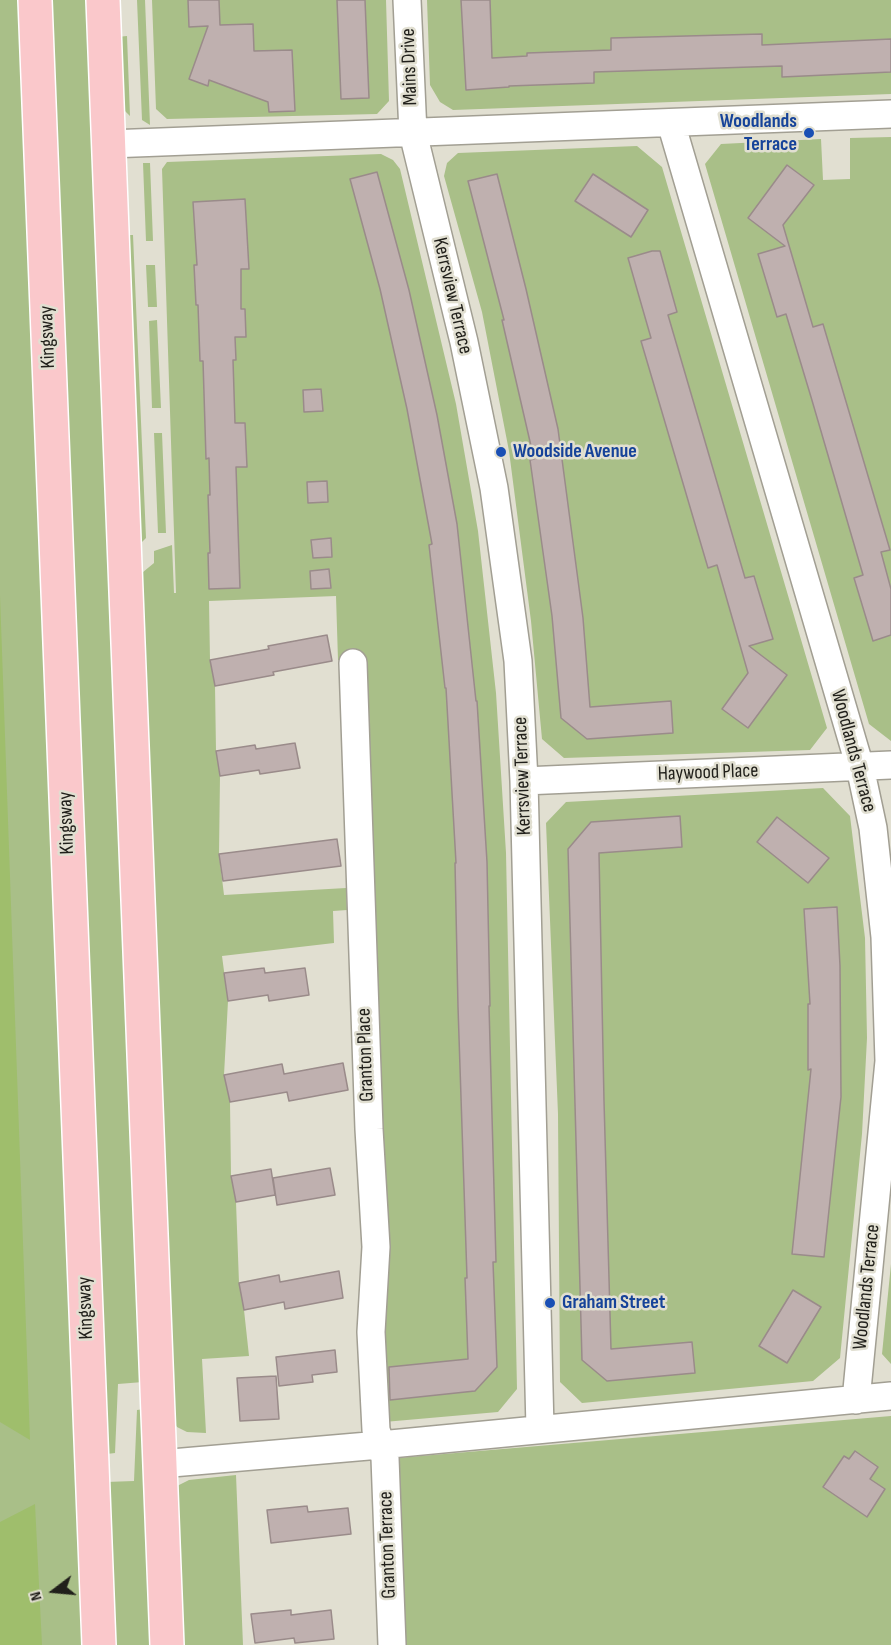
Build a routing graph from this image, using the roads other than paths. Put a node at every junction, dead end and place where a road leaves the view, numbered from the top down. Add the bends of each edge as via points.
1 (35, 0) edge
2 (103, 0) edge
3 (407, 0) edge
4 (891, 114) edge
5 (671, 123) junction
6 (413, 133) junction
7 (108, 144) junction
8 (353, 663) dead end
9 (891, 765) edge
10 (860, 767) junction
11 (524, 780) junction
12 (891, 1396) edge
13 (856, 1400) junction
14 (540, 1429) junction
15 (380, 1445) junction
16 (160, 1464) junction
17 (99, 1645) edge
18 (167, 1645) edge
19 (392, 1645) edge

1 - 17 highway, Kingsway
2 - 7 highway
3 - 6 street, Mains Drive
4 - 5 street
5 - 6 street
5 - 10 street, Woodlands Terrace
6 - 7 street
6 - 11 street, Kerrsview Terrace via 464,342 494,488 518,661
7 - 16 highway
8 - 15 street, Granton Place via 375,1247 371,1332
9 - 10 street, Haywood Place
10 - 11 street, Haywood Place
10 - 13 street, Woodlands Terrace via 873,828 885,937 889,1060
11 - 14 street, Kerrsview Terrace
12 - 13 street
13 - 14 street
14 - 15 street
15 - 16 street
15 - 19 street, Granton Terrace via 385,1458
16 - 18 highway

